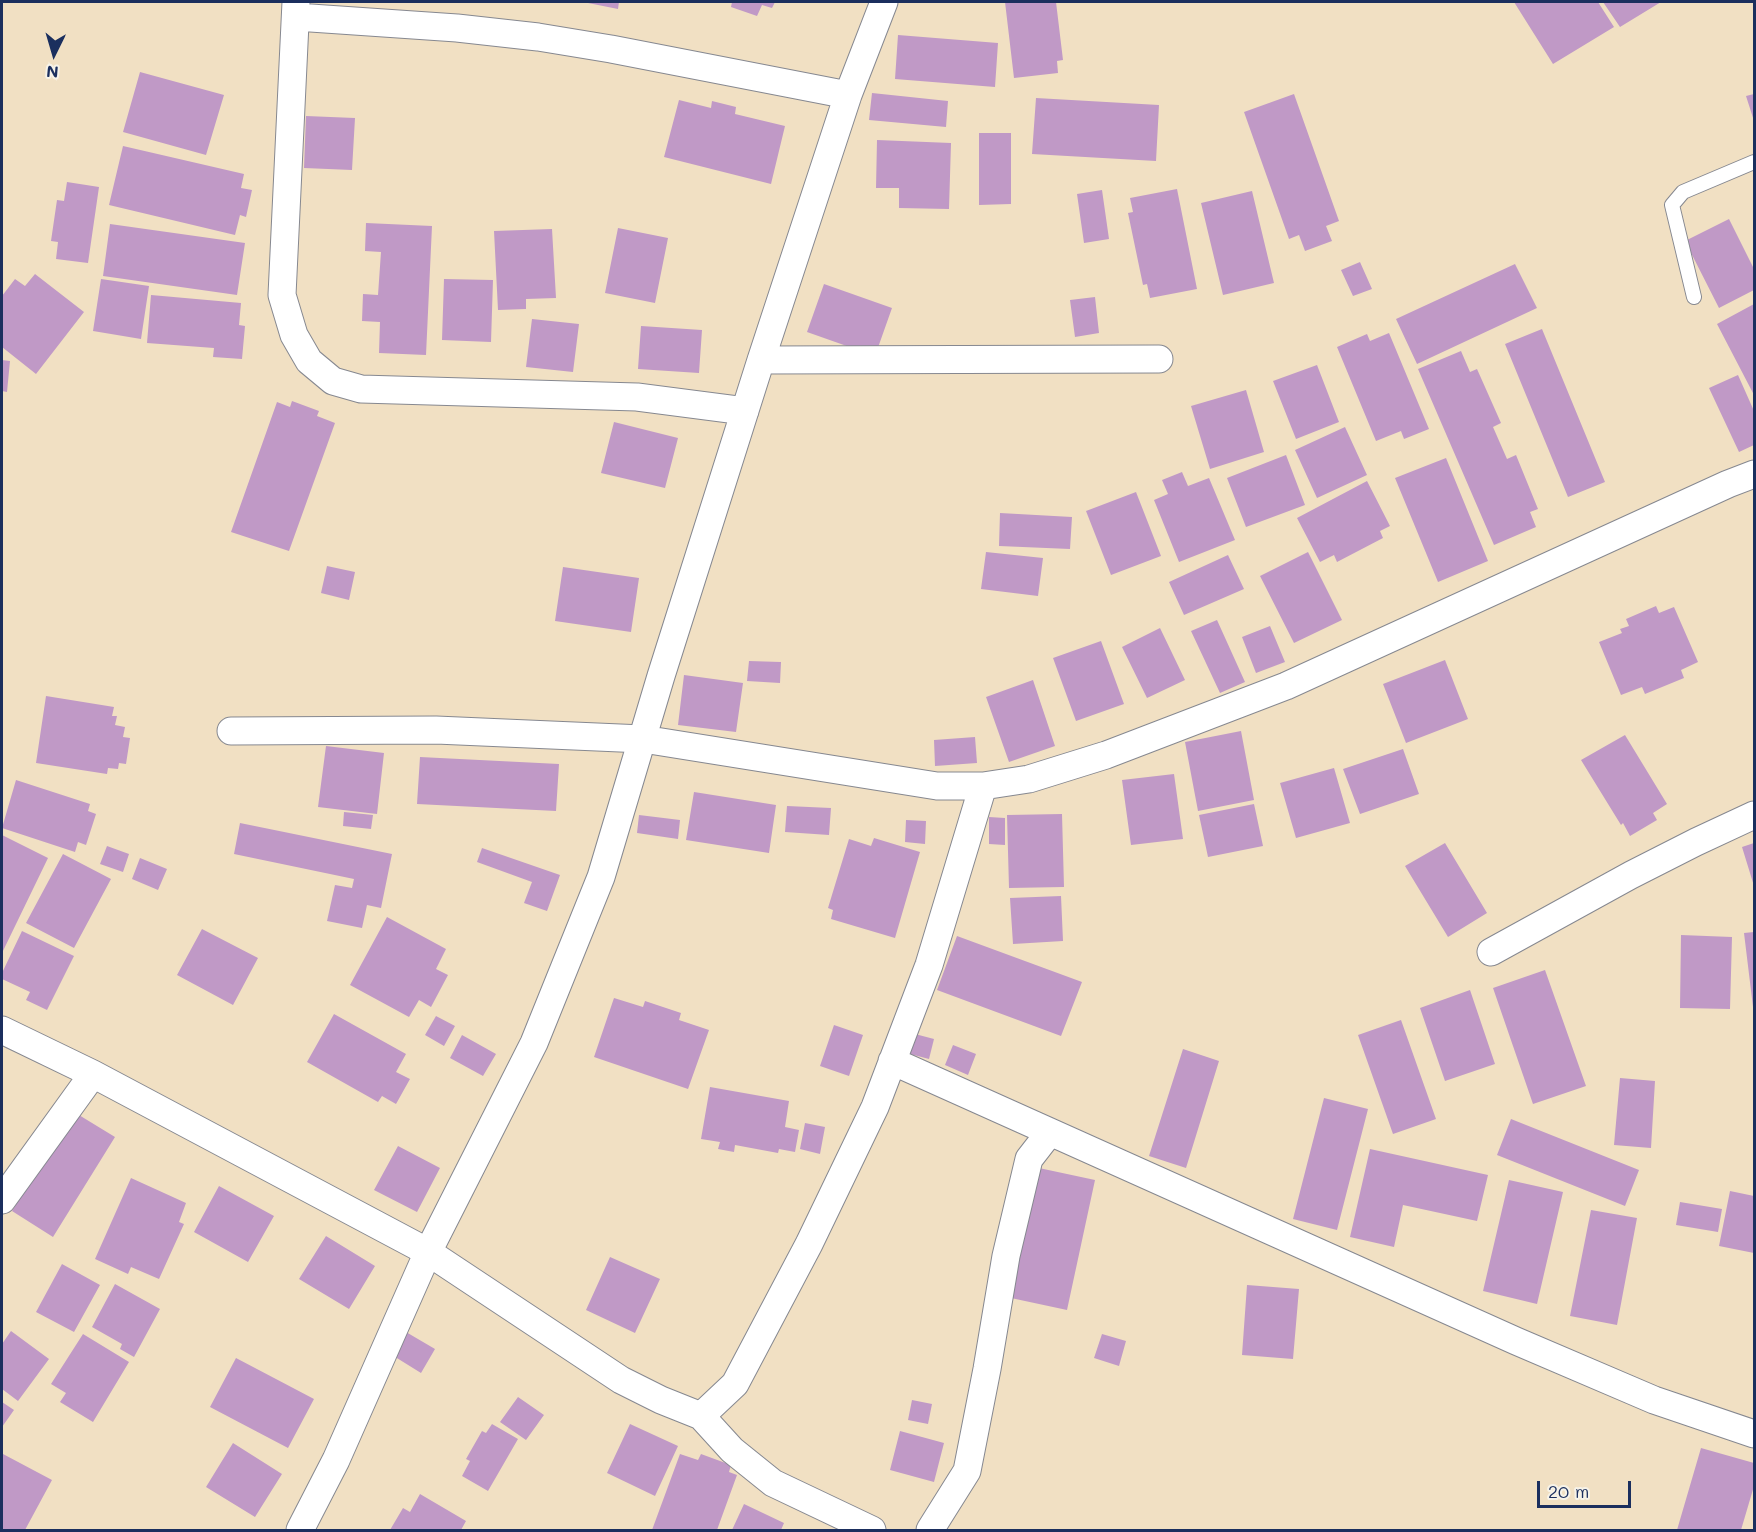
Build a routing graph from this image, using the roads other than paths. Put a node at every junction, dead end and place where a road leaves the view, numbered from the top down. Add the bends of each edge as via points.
1 (884, 2) edge
2 (296, 9) edge
3 (848, 95) junction
4 (1755, 162) edge
5 (1694, 297) dead end
6 (1159, 359) dead end
7 (761, 360) junction
8 (745, 411) junction
9 (1755, 474) edge
10 (231, 731) dead end
11 (643, 739) junction
12 (983, 786) junction
13 (1755, 815) edge
14 (1491, 952) dead end
15 (2, 1030) edge
16 (892, 1061) junction
17 (93, 1074) junction
18 (1050, 1132) junction
19 (2, 1200) edge
20 (428, 1252) junction
21 (702, 1416) junction
22 (1755, 1434) edge
23 (300, 1530) edge
24 (872, 1530) edge
25 (930, 1530) edge

1 - 3 street
2 - 3 street via 538,37
2 - 8 street via 282,295 294,335 309,362 333,381 361,389 637,397
3 - 7 street
4 - 5 lane via 1683,192 1672,205
6 - 7 street
7 - 8 street
8 - 11 street
9 - 12 street via 1286,686 1106,755 1029,779
10 - 11 street via 435,730
11 - 12 street via 937,786
11 - 20 street via 601,877 534,1043
12 - 16 street via 929,965
13 - 14 street via 1677,851
15 - 17 street
16 - 18 street
16 - 21 street via 875,1107 809,1244 735,1384
17 - 19 street
17 - 20 street
18 - 22 street via 1516,1341 1654,1400
18 - 25 street via 1029,1159 1006,1256 967,1471
20 - 21 street via 621,1380
20 - 23 street via 336,1460
21 - 24 street via 732,1450 773,1483

